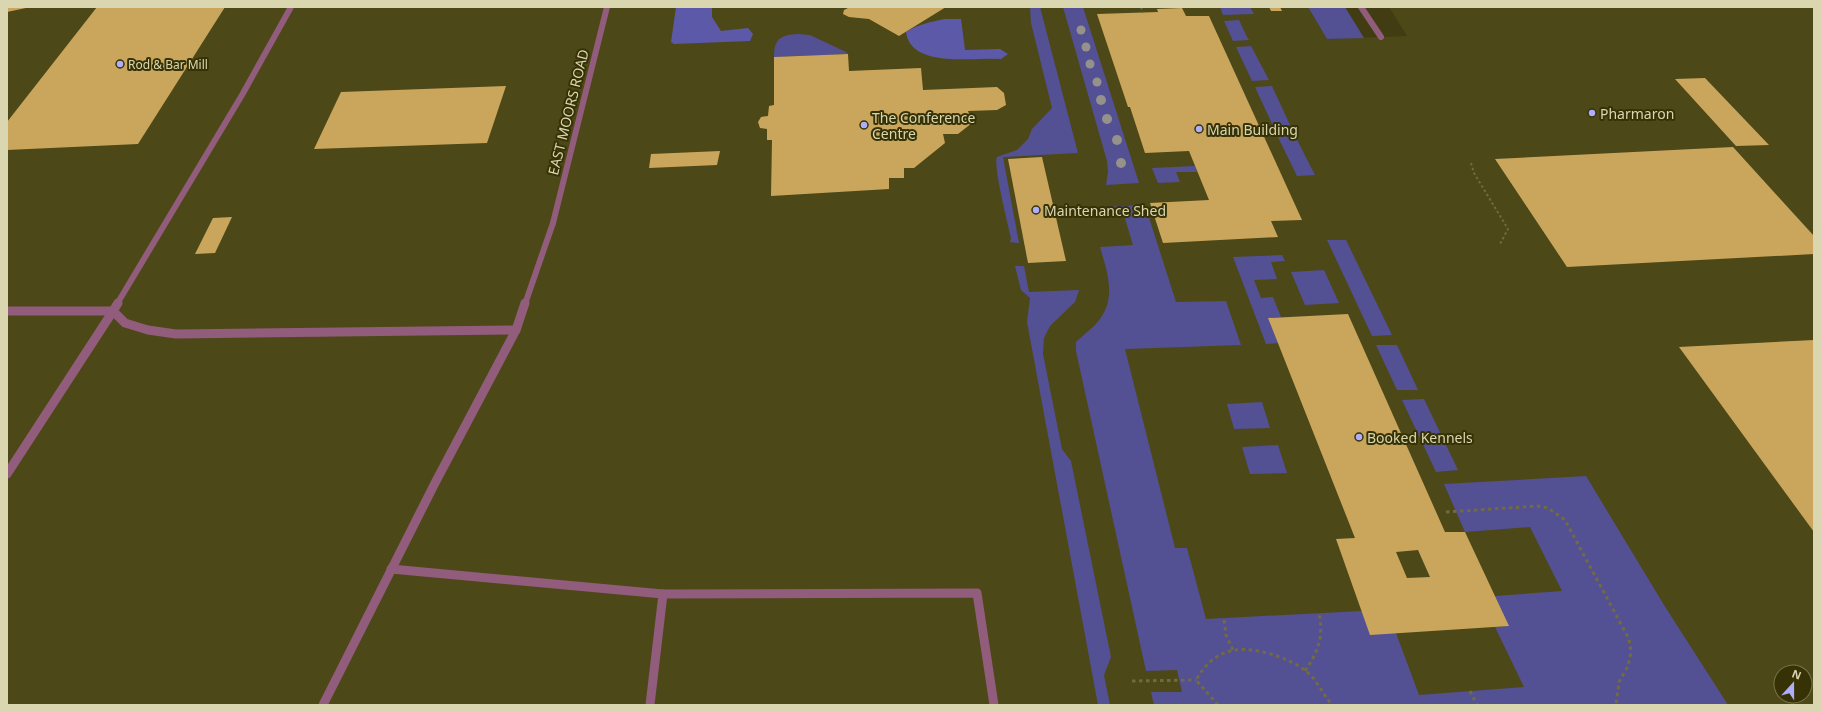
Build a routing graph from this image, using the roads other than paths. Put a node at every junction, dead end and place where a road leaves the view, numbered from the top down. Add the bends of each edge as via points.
1 (291, 7) edge
2 (607, 7) edge
3 (1361, 7) edge
4 (1381, 37) dead end
5 (7, 310) edge
6 (113, 311) junction
7 (516, 330) junction
8 (7, 474) edge
9 (391, 568) junction
10 (663, 594) junction
11 (323, 705) edge
12 (650, 705) edge
13 (994, 705) edge

1 - 6 street via 242,95
2 - 7 street, EAST MOORS ROAD via 553,223
3 - 4 street
5 - 6 street
6 - 7 street via 125,322 148,330 176,334
6 - 8 street
7 - 9 street, EAST MOORS ROAD
9 - 10 street
9 - 11 street, EAST MOORS ROAD
10 - 12 street
10 - 13 street via 977,593

